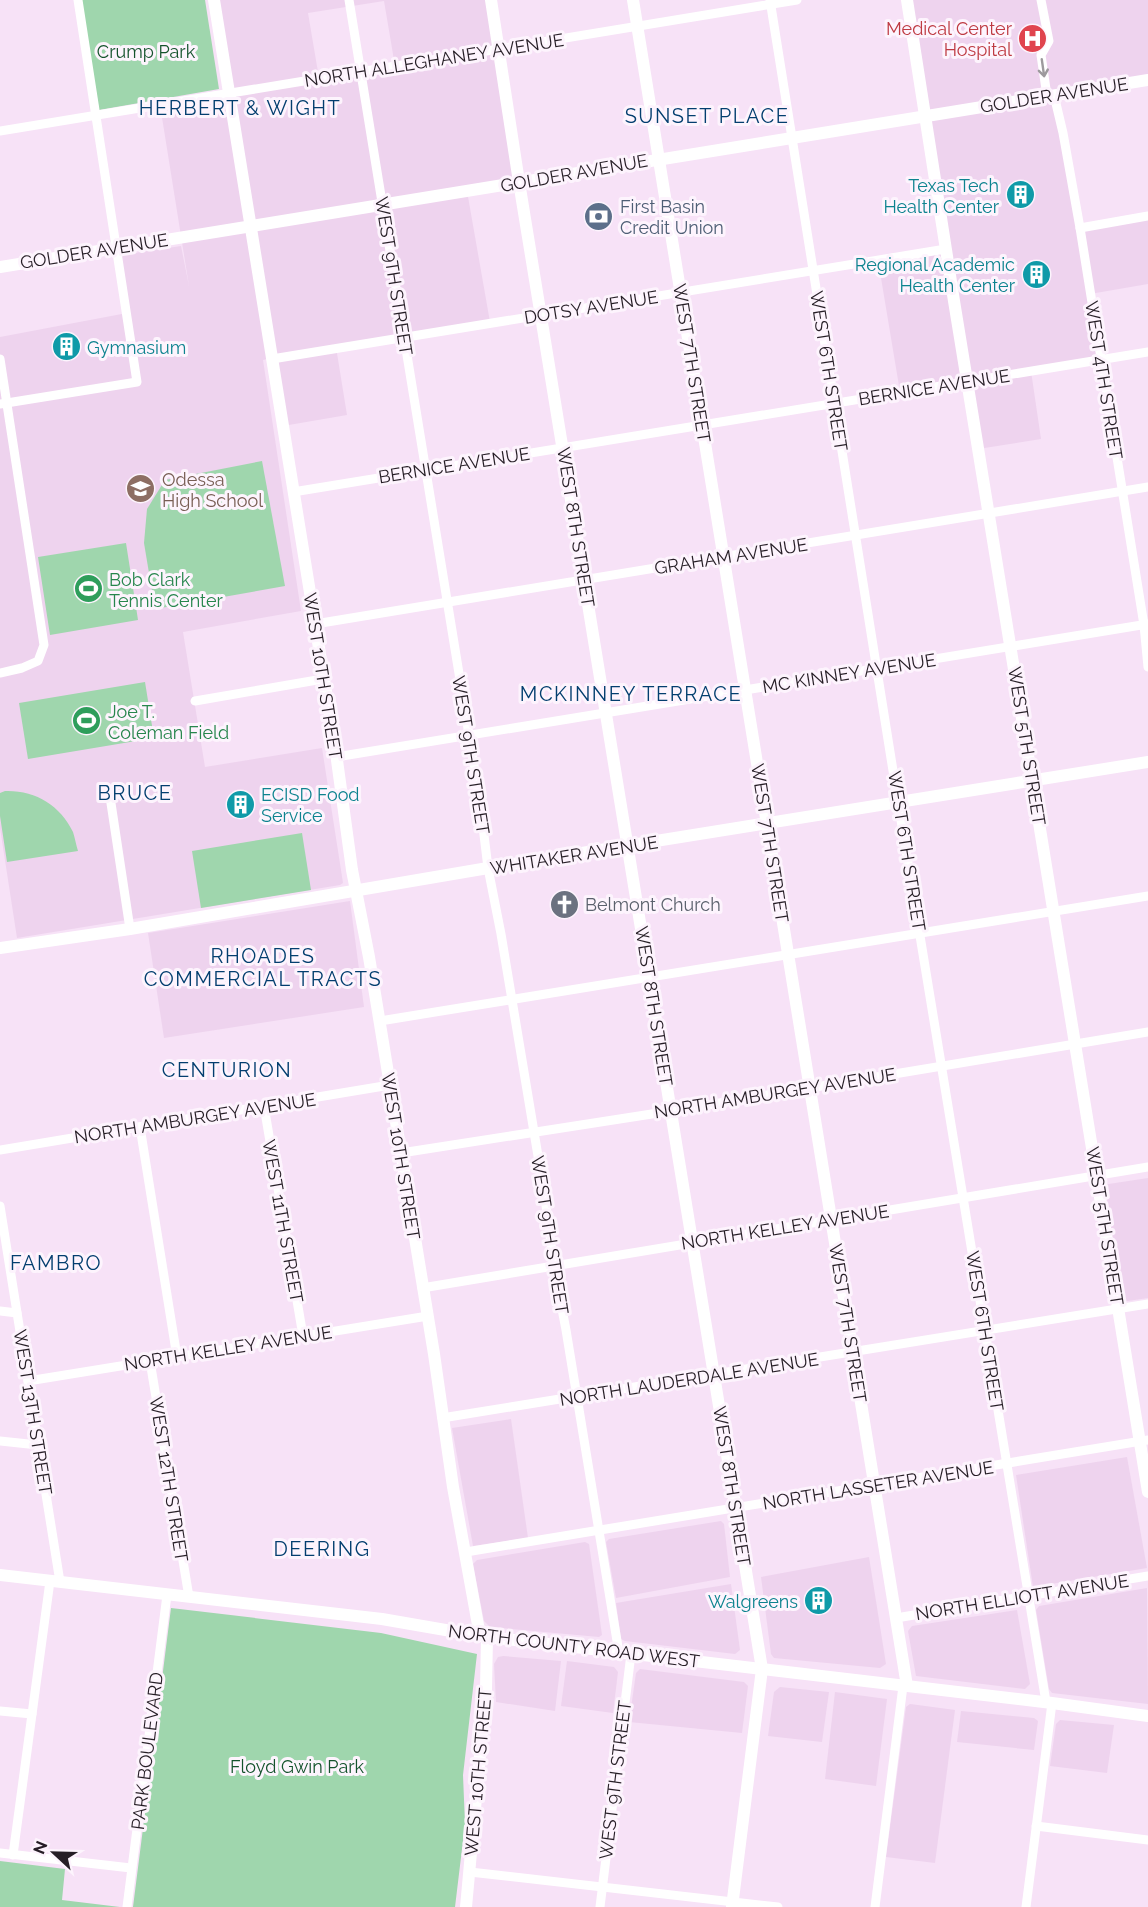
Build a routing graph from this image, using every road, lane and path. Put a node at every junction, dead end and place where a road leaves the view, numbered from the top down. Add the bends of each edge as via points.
1 (78, 0) edge
2 (214, 0) edge
3 (349, 0) edge
4 (491, 0) edge
5 (633, 0) edge
6 (797, 0) edge
7 (907, 0) edge
8 (1041, 0) edge
9 (770, 2) edge
10 (637, 26) junction
11 (499, 49) junction
12 (361, 72) junction
13 (1148, 80) edge
14 (230, 93) junction
15 (1051, 95) junction
16 (96, 115) junction
17 (924, 117) junction
18 (0, 131) edge
19 (791, 138) junction
20 (659, 159) junction
21 (519, 182) junction
22 (382, 204) junction
23 (1148, 216) edge
24 (251, 226) junction
25 (1080, 228) junction
26 (117, 248) junction
27 (946, 249) junction
28 (0, 267) edge
29 (812, 271) junction
30 (680, 292) junction
31 (541, 315) junction
32 (404, 337) junction
33 (1148, 352) edge
34 (0, 359) edge
35 (272, 359) junction
36 (1101, 360) junction
37 (967, 381) junction
38 (3, 403) edge
39 (834, 403) junction
40 (702, 424) junction
41 (563, 447) junction
42 (426, 470) junction
43 (1148, 487) edge
44 (293, 492) junction
45 (1122, 492) junction
46 (989, 513) junction
47 (855, 535) junction
48 (723, 557) junction
49 (584, 579) junction
50 (447, 602) junction
51 (315, 624) junction
52 (1146, 624) edge
53 (1010, 647) junction
54 (1148, 667) edge
55 (877, 668) junction
56 (0, 673) edge
57 (323, 679) junction
58 (745, 690) junction
59 (195, 701) dead end
60 (606, 713) junction
61 (469, 735) junction
62 (336, 757) junction
63 (1148, 762) edge
64 (1031, 780) junction
65 (109, 790) dead end
66 (898, 802) junction
67 (765, 823) junction
68 (628, 846) junction
69 (488, 868) junction
70 (356, 890) junction
71 (1148, 896) edge
72 (1053, 911) junction
73 (130, 929) junction
74 (920, 933) junction
75 (0, 948) edge
76 (788, 955) junction
77 (650, 978) junction
78 (512, 1000) junction
79 (380, 1022) junction
80 (1148, 1032) edge
81 (1075, 1044) junction
82 (942, 1065) junction
83 (390, 1085) junction
84 (809, 1087) junction
85 (264, 1106) junction
86 (671, 1111) junction
87 (140, 1127) junction
88 (534, 1132) junction
89 (0, 1150) edge
90 (401, 1153) junction
91 (1148, 1167) edge
92 (1096, 1176) junction
93 (963, 1198) junction
94 (0, 1206) edge
95 (831, 1219) junction
96 (693, 1242) junction
97 (554, 1267) junction
98 (422, 1288) junction
99 (1148, 1304) edge
100 (1118, 1309) junction
101 (0, 1311) edge
102 (17, 1313) junction
103 (428, 1316) junction
104 (985, 1331) junction
105 (303, 1336) junction
106 (853, 1352) junction
107 (177, 1357) junction
108 (150, 1361) junction
109 (715, 1374) junction
110 (28, 1381) junction
111 (576, 1397) junction
112 (442, 1418) junction
113 (0, 1441) edge
114 (1144, 1441) edge
115 (38, 1445) junction
116 (1007, 1463) junction
117 (874, 1485) junction
118 (1148, 1492) edge
119 (735, 1508) junction
120 (599, 1530) junction
121 (466, 1552) junction
122 (0, 1575) edge
123 (1148, 1576) edge
124 (55, 1582) junction
125 (167, 1595) junction
126 (1028, 1596) junction
127 (189, 1597) junction
128 (896, 1618) junction
129 (484, 1637) junction
130 (625, 1653) junction
131 (762, 1669) junction
132 (905, 1686) junction
133 (1049, 1702) junction
134 (0, 1711) edge
135 (32, 1714) junction
136 (1148, 1716) edge
137 (1036, 1826) junction
138 (1148, 1840) edge
139 (0, 1853) edge
140 (13, 1855) junction
141 (131, 1868) junction
142 (470, 1872) junction
143 (602, 1887) junction
144 (733, 1905) edge
145 (127, 1907) edge
146 (465, 1907) edge
147 (600, 1907) edge
148 (778, 1907) edge
149 (875, 1907) edge
150 (1026, 1907) edge

1 - 16 street
2 - 14 street, WEST 10TH STREET
3 - 12 street, WEST 9TH STREET
4 - 11 street, WEST 8TH STREET
5 - 10 street, WEST 7TH STREET
6 - 9 street, NORTH ALLEGHANEY AVENUE
7 - 17 street, WEST 5TH STREET
8 -> 15 street, WEST 4TH STREET via 1049,41 1041,55
9 - 10 street, NORTH ALLEGHANEY AVENUE
9 - 19 street, WEST 6TH STREET
10 - 11 street, NORTH ALLEGHANEY AVENUE
10 - 20 street, WEST 7TH STREET
11 - 12 street, NORTH ALLEGHANEY AVENUE
11 - 21 street, WEST 8TH STREET
12 - 14 street, NORTH ALLEGHANEY AVENUE
12 - 22 street, WEST 9TH STREET
13 - 15 street, GOLDER AVENUE
14 - 16 street, NORTH ALLEGHANEY AVENUE
14 - 24 street, WEST 10TH STREET
15 - 17 street, GOLDER AVENUE
15 - 25 street, WEST 4TH STREET via 1063,132
16 - 18 street, NORTH ALLEGHANEY AVENUE
16 - 26 street
17 - 19 street, GOLDER AVENUE
17 - 27 street, WEST 5TH STREET
19 - 20 street, GOLDER AVENUE
19 - 29 street, WEST 6TH STREET
20 - 21 street, GOLDER AVENUE
20 - 30 street, WEST 7TH STREET
21 - 22 street, GOLDER AVENUE
21 - 31 street, WEST 8TH STREET
22 - 24 street, GOLDER AVENUE
22 - 32 street, WEST 9TH STREET
23 - 25 street
24 - 26 street, GOLDER AVENUE
24 - 35 street, WEST 10TH STREET
25 - 36 street, WEST 4TH STREET
26 - 28 street, GOLDER AVENUE
26 - 38 street via 137,382
27 - 29 street, DOTSY AVENUE
27 - 37 street, WEST 5TH STREET
29 - 30 street, DOTSY AVENUE
29 - 39 street, WEST 6TH STREET
30 - 31 street, DOTSY AVENUE
30 - 40 street, WEST 7TH STREET
31 - 32 street, DOTSY AVENUE
31 - 41 street, WEST 8TH STREET
32 - 35 street, DOTSY AVENUE
32 - 42 street, WEST 9TH STREET
33 - 36 street, BERNICE AVENUE
34 - 38 street
35 - 44 street, WEST 10TH STREET
36 - 37 street, BERNICE AVENUE
36 - 45 street, WEST 4TH STREET
37 - 39 street, BERNICE AVENUE
37 - 46 street, WEST 5TH STREET
38 - 56 street via 44,645 38,661
39 - 40 street, BERNICE AVENUE
39 - 47 street, WEST 6TH STREET
40 - 41 street, BERNICE AVENUE
40 - 48 street, WEST 7TH STREET
41 - 42 street, BERNICE AVENUE
41 - 49 street, WEST 8TH STREET
42 - 44 street, BERNICE AVENUE
42 - 50 street, WEST 9TH STREET
43 - 45 street, GRAHAM AVENUE
44 - 51 street, WEST 10TH STREET
45 - 46 street, GRAHAM AVENUE
45 - 52 street, WEST 4TH STREET
46 - 47 street, GRAHAM AVENUE
46 - 53 street, WEST 5TH STREET
47 - 48 street, GRAHAM AVENUE
47 - 55 street, WEST 6TH STREET
48 - 49 street, GRAHAM AVENUE
48 - 58 street, WEST 7TH STREET
49 - 50 street, GRAHAM AVENUE
49 - 60 street, WEST 8TH STREET
50 - 51 street, GRAHAM AVENUE
50 - 61 street, WEST 9TH STREET
51 - 57 street, WEST 10TH STREET
52 - 53 street, MC KINNEY AVENUE
52 - 54 street, WEST 4TH STREET
53 - 55 street, MC KINNEY AVENUE
53 - 64 street, WEST 5TH STREET
55 - 58 street, MC KINNEY AVENUE
55 - 66 street, WEST 6TH STREET
57 - 59 street
57 - 62 street, WEST 10TH STREET
58 - 60 street, MC KINNEY AVENUE
58 - 67 street, WEST 7TH STREET
60 - 61 street, MC KINNEY AVENUE
60 - 68 street, WEST 8TH STREET
61 - 62 street, MC KINNEY AVENUE
61 - 69 street, WEST 9TH STREET
62 - 70 street, WEST 10TH STREET
63 - 64 street, WHITAKER AVENUE
64 - 66 street, WHITAKER AVENUE
64 - 72 street, WEST 5TH STREET
65 - 73 street
66 - 67 street, WHITAKER AVENUE
66 - 74 street, WEST 6TH STREET
67 - 68 street, WHITAKER AVENUE
67 - 76 street, WEST 7TH STREET
68 - 69 street, WHITAKER AVENUE
68 - 77 street, WEST 8TH STREET
69 - 70 street, WHITAKER AVENUE
69 - 78 street, WEST 9TH STREET
70 - 73 street, WHITAKER AVENUE
70 - 79 street, WEST 10TH STREET
71 - 72 street
72 - 74 street
72 - 81 street, WEST 5TH STREET
73 - 75 street, WHITAKER AVENUE
74 - 76 street
74 - 82 street, WEST 6TH STREET
76 - 77 street
76 - 84 street, WEST 7TH STREET
77 - 78 street
77 - 86 street, WEST 8TH STREET
78 - 79 street
78 - 88 street, WEST 9TH STREET
79 - 83 street, WEST 10TH STREET
80 - 81 street, NORTH AMBURGEY AVENUE
81 - 82 street, NORTH AMBURGEY AVENUE
81 - 92 street, WEST 5TH STREET
82 - 84 street, NORTH AMBURGEY AVENUE
82 - 93 street, WEST 6TH STREET
83 - 85 street, NORTH AMBURGEY AVENUE
83 - 90 street, WEST 10TH STREET
84 - 86 street, NORTH AMBURGEY AVENUE
84 - 95 street, WEST 7TH STREET
85 - 87 street, NORTH AMBURGEY AVENUE
85 - 105 street, WEST 11TH STREET
86 - 88 street, NORTH AMBURGEY AVENUE
86 - 96 street, WEST 8TH STREET
87 - 89 street, NORTH AMBURGEY AVENUE
87 - 107 street
88 - 90 street, NORTH AMBURGEY AVENUE
88 - 97 street, WEST 9TH STREET
90 - 98 street, WEST 10TH STREET
91 - 92 street, NORTH KELLEY AVENUE
92 - 93 street, NORTH KELLEY AVENUE
92 - 100 street, WEST 5TH STREET
93 - 95 street, NORTH KELLEY AVENUE
93 - 104 street, WEST 6TH STREET
94 - 102 street, WEST 13TH STREET
95 - 96 street, NORTH KELLEY AVENUE
95 - 106 street, WEST 7TH STREET
96 - 97 street, NORTH KELLEY AVENUE
96 - 109 street, WEST 8TH STREET
97 - 98 street, NORTH KELLEY AVENUE
97 - 111 street, WEST 9TH STREET
98 - 103 street, WEST 10TH STREET
99 - 100 street, NORTH LAUDERDALE AVENUE
100 - 104 street, NORTH LAUDERDALE AVENUE
100 - 114 street, WEST 5TH STREET
101 - 102 street
102 - 110 street, WEST 13TH STREET
103 - 105 street, NORTH KELLEY AVENUE
103 - 112 street, WEST 10TH STREET
104 - 106 street, NORTH LAUDERDALE AVENUE
104 - 116 street, WEST 6TH STREET
105 - 107 street, NORTH KELLEY AVENUE
106 - 109 street, NORTH LAUDERDALE AVENUE
106 - 117 street, WEST 7TH STREET
107 - 108 street, NORTH KELLEY AVENUE
108 - 110 street, NORTH KELLEY AVENUE
108 - 127 street, WEST 12TH STREET
109 - 111 street, NORTH LAUDERDALE AVENUE
109 - 119 street, WEST 8TH STREET
110 - 115 street, WEST 13TH STREET
111 - 112 street, NORTH LAUDERDALE AVENUE
111 - 120 street, WEST 9TH STREET
112 - 121 street, WEST 10TH STREET
113 - 115 street
114 - 116 street, NORTH LASSETER AVENUE
114 - 118 street, WEST 5TH STREET
115 - 124 street, WEST 13TH STREET
116 - 117 street, NORTH LASSETER AVENUE
116 - 126 street, WEST 6TH STREET
117 - 119 street, NORTH LASSETER AVENUE
117 - 128 street, WEST 7TH STREET
119 - 120 street, NORTH LASSETER AVENUE
119 - 131 street, WEST 8TH STREET
120 - 121 street, NORTH LASSETER AVENUE
120 - 130 street, WEST 9TH STREET
121 - 129 street, WEST 10TH STREET
122 - 124 street, NORTH COUNTY ROAD WEST
123 - 126 street, NORTH ELLIOTT AVENUE
124 - 125 street, NORTH COUNTY ROAD WEST
124 - 135 street, WEST 13TH STREET
125 - 127 street, NORTH COUNTY ROAD WEST
125 - 141 street, PARK BOULEVARD
126 - 128 street, NORTH ELLIOTT AVENUE
126 - 133 street, WEST 6TH STREET
127 - 129 street, NORTH COUNTY ROAD WEST via 382,1620
128 - 132 street, WEST 7TH STREET
129 - 130 street, NORTH COUNTY ROAD WEST
129 - 142 street, WEST 10TH STREET via 486,1689
130 - 131 street, NORTH COUNTY ROAD WEST
130 - 143 street, WEST 9TH STREET
131 - 132 street, NORTH COUNTY ROAD WEST
131 - 144 street, WEST 8TH STREET
132 - 133 street, NORTH COUNTY ROAD WEST
132 - 149 street, WEST 7TH STREET
133 - 136 street, NORTH COUNTY ROAD WEST
133 - 137 street, WEST 6TH STREET
134 - 135 street
135 - 140 street, WEST 13TH STREET
137 - 138 street
137 - 150 street, WEST 6TH STREET
139 - 140 street
140 - 141 street
141 - 145 street, PARK BOULEVARD
142 - 143 street
142 - 146 street, WEST 10TH STREET
143 - 144 street
143 - 147 street, WEST 9TH STREET
144 - 148 street

